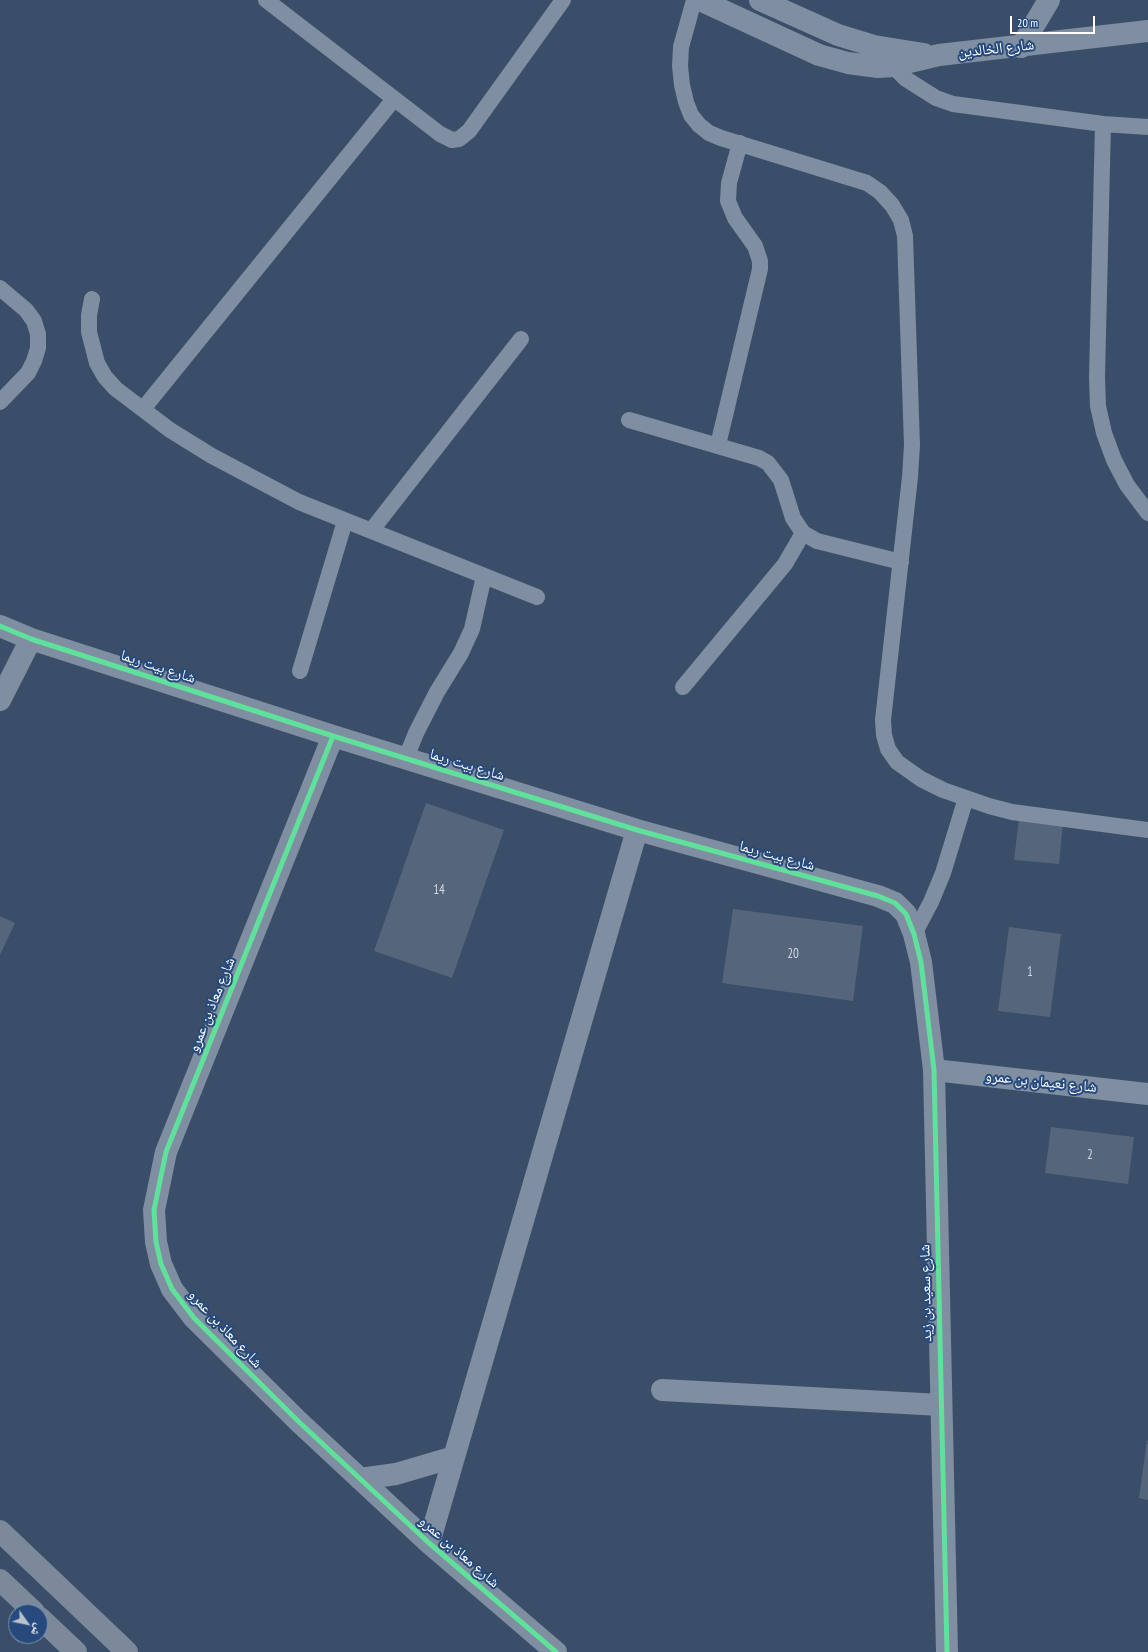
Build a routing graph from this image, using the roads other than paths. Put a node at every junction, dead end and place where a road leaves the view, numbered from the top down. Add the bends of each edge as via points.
1 (266, 0) edge
2 (562, 0) edge
3 (694, 0) edge
4 (700, 0) edge
5 (760, 0) edge
6 (1048, 0) edge
7 (1148, 31) edge
8 (1021, 47) junction
9 (892, 58) junction
10 (394, 99) junction
11 (1104, 124) junction
12 (1148, 127) edge
13 (740, 143) junction
14 (0, 288) edge
15 (92, 299) dead end
16 (521, 339) dead end
17 (0, 402) edge
18 (143, 409) junction
19 (629, 420) dead end
20 (718, 445) junction
21 (1148, 513) edge
22 (345, 521) junction
23 (371, 532) junction
24 (803, 533) junction
25 (901, 562) junction
26 (484, 576) junction
27 (537, 597) dead end
28 (0, 626) edge
29 (31, 639) junction
30 (300, 671) dead end
31 (683, 687) dead end
32 (0, 700) edge
33 (333, 736) junction
34 (406, 758) junction
35 (966, 798) junction
36 (637, 830) junction
37 (1148, 830) edge
38 (914, 934) junction
39 (934, 1070) junction
40 (1148, 1094) edge
41 (662, 1390) dead end
42 (941, 1405) junction
43 (454, 1457) junction
44 (360, 1479) junction
45 (0, 1530) edge
46 (430, 1543) junction
47 (0, 1580) edge
48 (26, 1604) edge
49 (48, 1626) edge
50 (76, 1652) edge
51 (127, 1652) edge
52 (556, 1652) edge
53 (946, 1652) edge

1 - 10 lane
2 - 10 lane via 465,136 459,139 446,138
3 - 13 lane via 681,47 682,85 686,102 695,120 709,133
4 - 9 street via 820,55 863,65
5 - 9 street via 821,29 856,41
6 - 8 street
7 - 8 street, شارع الخالدين
8 - 9 street, شارع الخالدين
9 - 11 lane via 921,89 953,104
10 - 18 lane
11 - 12 lane
11 - 21 lane via 1098,406 1114,460 1127,485
13 - 20 lane via 729,183 728,201 735,218 755,246 760,269
13 - 25 lane via 866,183 880,192 901,220 905,236 912,445
14 - 17 lane via 26,310 36,328 38,348 28,373
15 - 18 lane via 89,332 97,363 116,389
16 - 23 lane
18 - 22 lane via 182,437 255,480
19 - 20 lane
20 - 24 lane via 754,456 772,467 781,480 793,518
22 - 23 lane
22 - 30 lane
23 - 26 lane
24 - 25 lane via 817,541
24 - 31 lane via 785,564
25 - 35 lane via 883,720 884,734 893,755 908,771 943,790
26 - 27 lane
26 - 34 lane via 472,629 419,726
28 - 29 street, شارع بيت ريما
29 - 32 street
29 - 33 street, شارع بيت ريما
33 - 34 street, شارع بيت ريما
33 - 44 street, شارع معاذ بن عمرو via 166,1152 154,1210 156,1242 161,1264 172,1289 190,1312 298,1421
34 - 36 street, شارع بيت ريما
35 - 37 lane via 1012,812
35 - 38 lane via 943,873
36 - 38 street, شارع بيت ريما via 878,896 895,903 906,914
36 - 43 street
38 - 39 street, شارع سعيد بن زيد via 925,989
39 - 40 street, شارع نعيمان بن عمرو
39 - 42 street, شارع سعيد بن زيد
41 - 42 street
42 - 53 street, شارع سعيد بن زيد
43 - 44 street via 396,1474
43 - 46 street
44 - 46 street, شارع معاذ بن عمرو
45 - 51 main road
46 - 52 street, شارع معاذ بن عمرو
47 - 48 main road
49 - 50 main road

